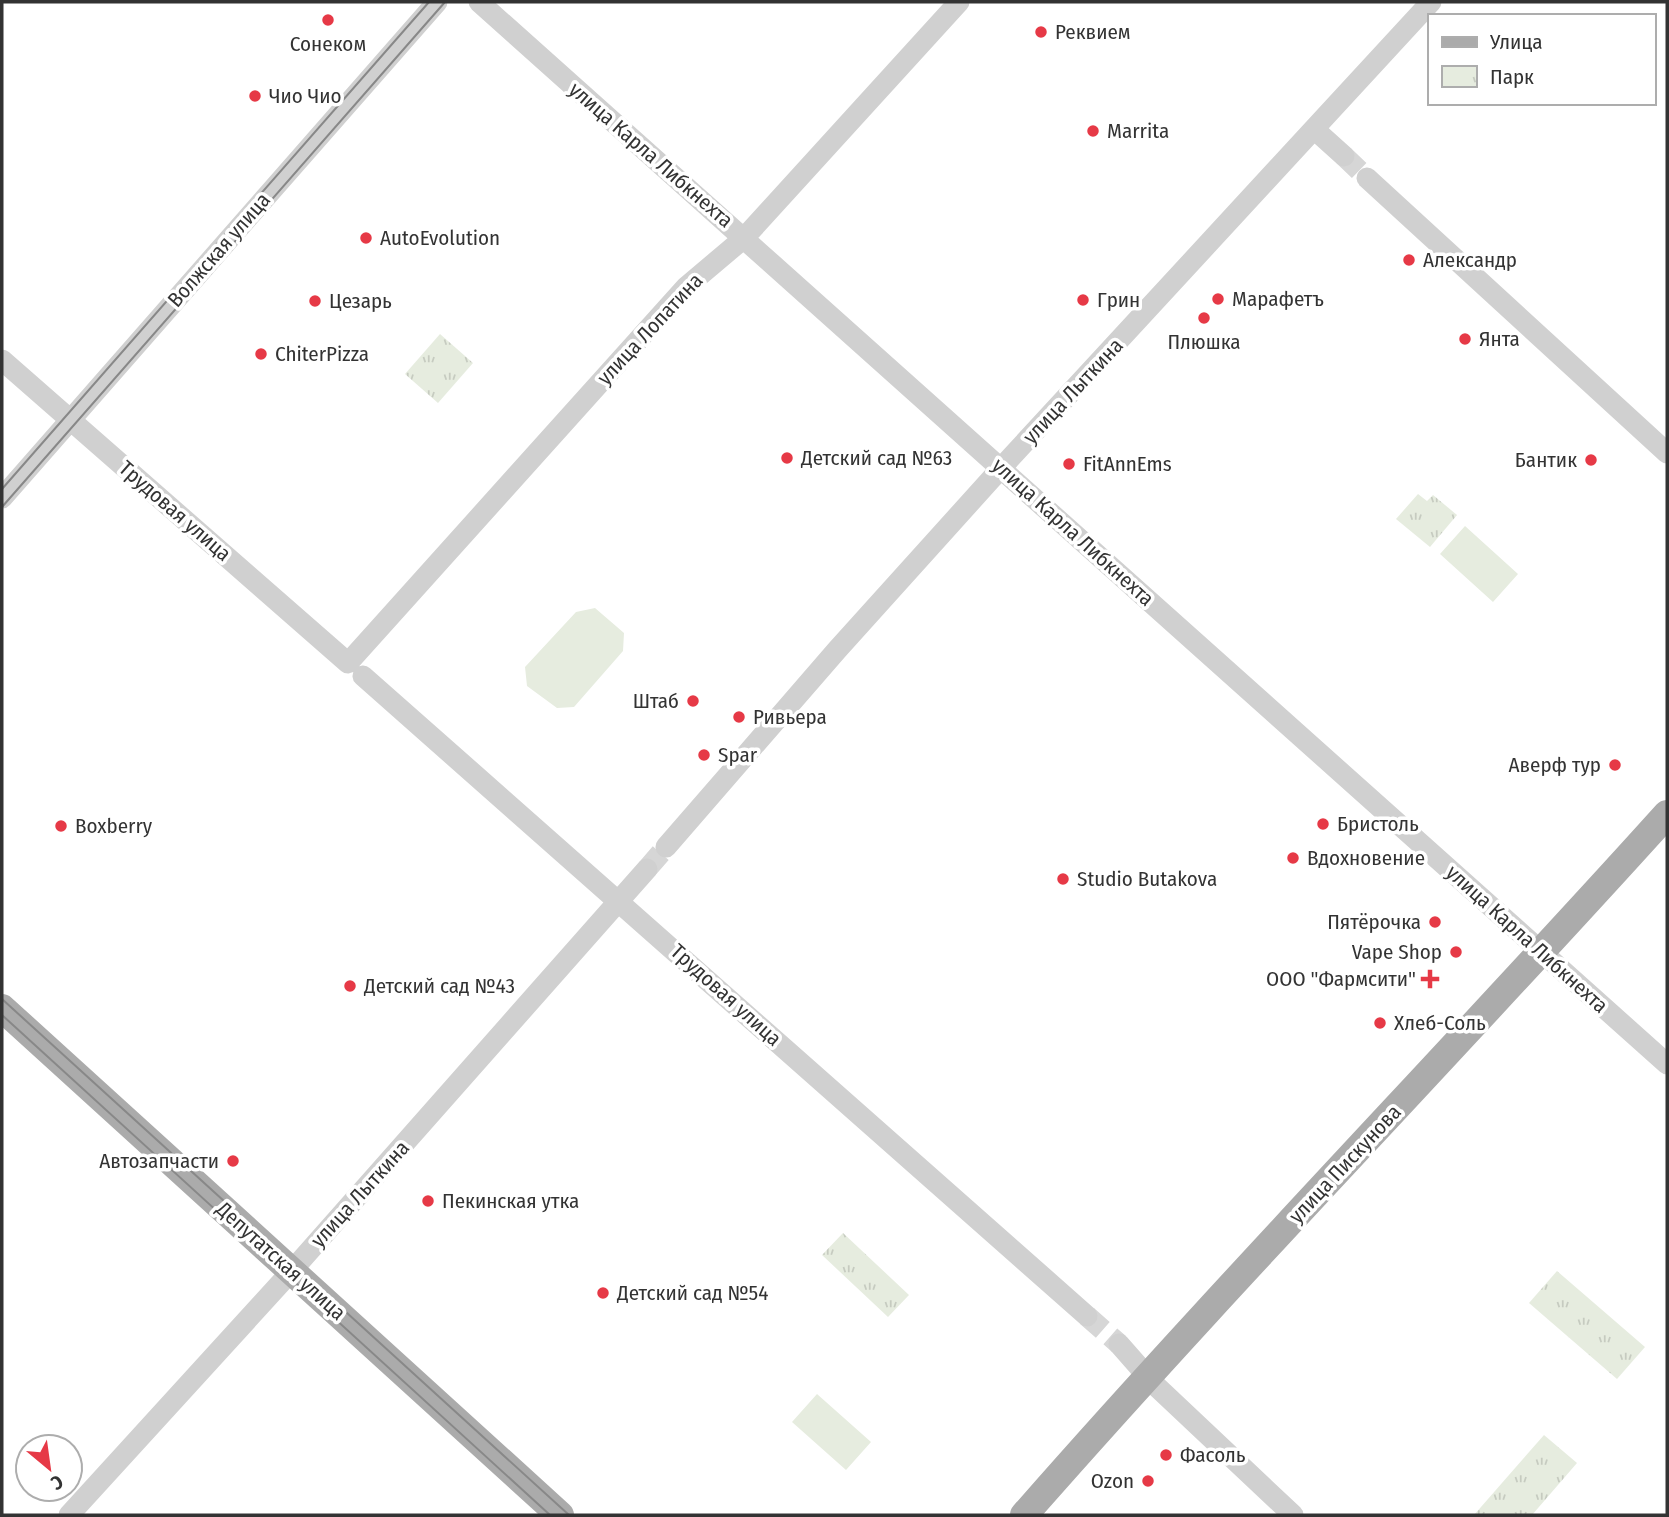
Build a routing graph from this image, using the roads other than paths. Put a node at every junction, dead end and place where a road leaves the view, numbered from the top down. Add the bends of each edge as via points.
1 (437, 2) edge
2 (479, 2) edge
3 (959, 2) edge
4 (1431, 2) edge
5 (1314, 129) junction
6 (1345, 156) tunnel mouth
7 (1367, 178) tunnel mouth
8 (744, 237) junction
9 (2, 360) edge
10 (69, 421) junction
11 (1667, 453) edge
12 (1002, 467) junction
13 (2, 498) edge
14 (356, 669) junction
15 (1667, 814) edge
16 (666, 847) tunnel mouth
17 (647, 869) tunnel mouth
18 (620, 901) junction
19 (1543, 951) junction
20 (2, 1007) edge
21 (1667, 1064) edge
22 (292, 1270) junction
23 (1087, 1316) tunnel mouth
24 (1119, 1344) tunnel mouth
25 (1146, 1376) junction
26 (69, 1515) edge
27 (560, 1515) edge
28 (1024, 1515) edge
29 (1293, 1515) edge

1 - 10 street, Волжская улица
2 - 8 street, улица Карла Либкнехта
3 - 8 street, улица Лопатина
4 - 5 street, улица Лыткина
5 - 6 street
5 - 12 street, улица Лыткина
7 - 11 street
8 - 12 street, улица Карла Либкнехта
8 - 14 street, улица Лопатина via 686,287
9 - 10 street, Трудовая улица
10 - 13 street, Волжская улица
10 - 14 street, Трудовая улица
12 - 16 street, улица Лыткина
12 - 19 street, улица Карла Либкнехта via 1273,715
14 - 18 street, Трудовая улица
15 - 19 main road, улица Пискунова
17 - 18 street, улица Лыткина
18 - 22 street, улица Лыткина
18 - 23 street, Трудовая улица
19 - 21 street, улица Карла Либкнехта
19 - 25 main road, улица Пискунова
20 - 22 main road, Депутатская улица
22 - 26 street, улица Лыткина
22 - 27 main road, Депутатская улица
24 - 25 street
25 - 28 main road, улица Пискунова
25 - 29 street

